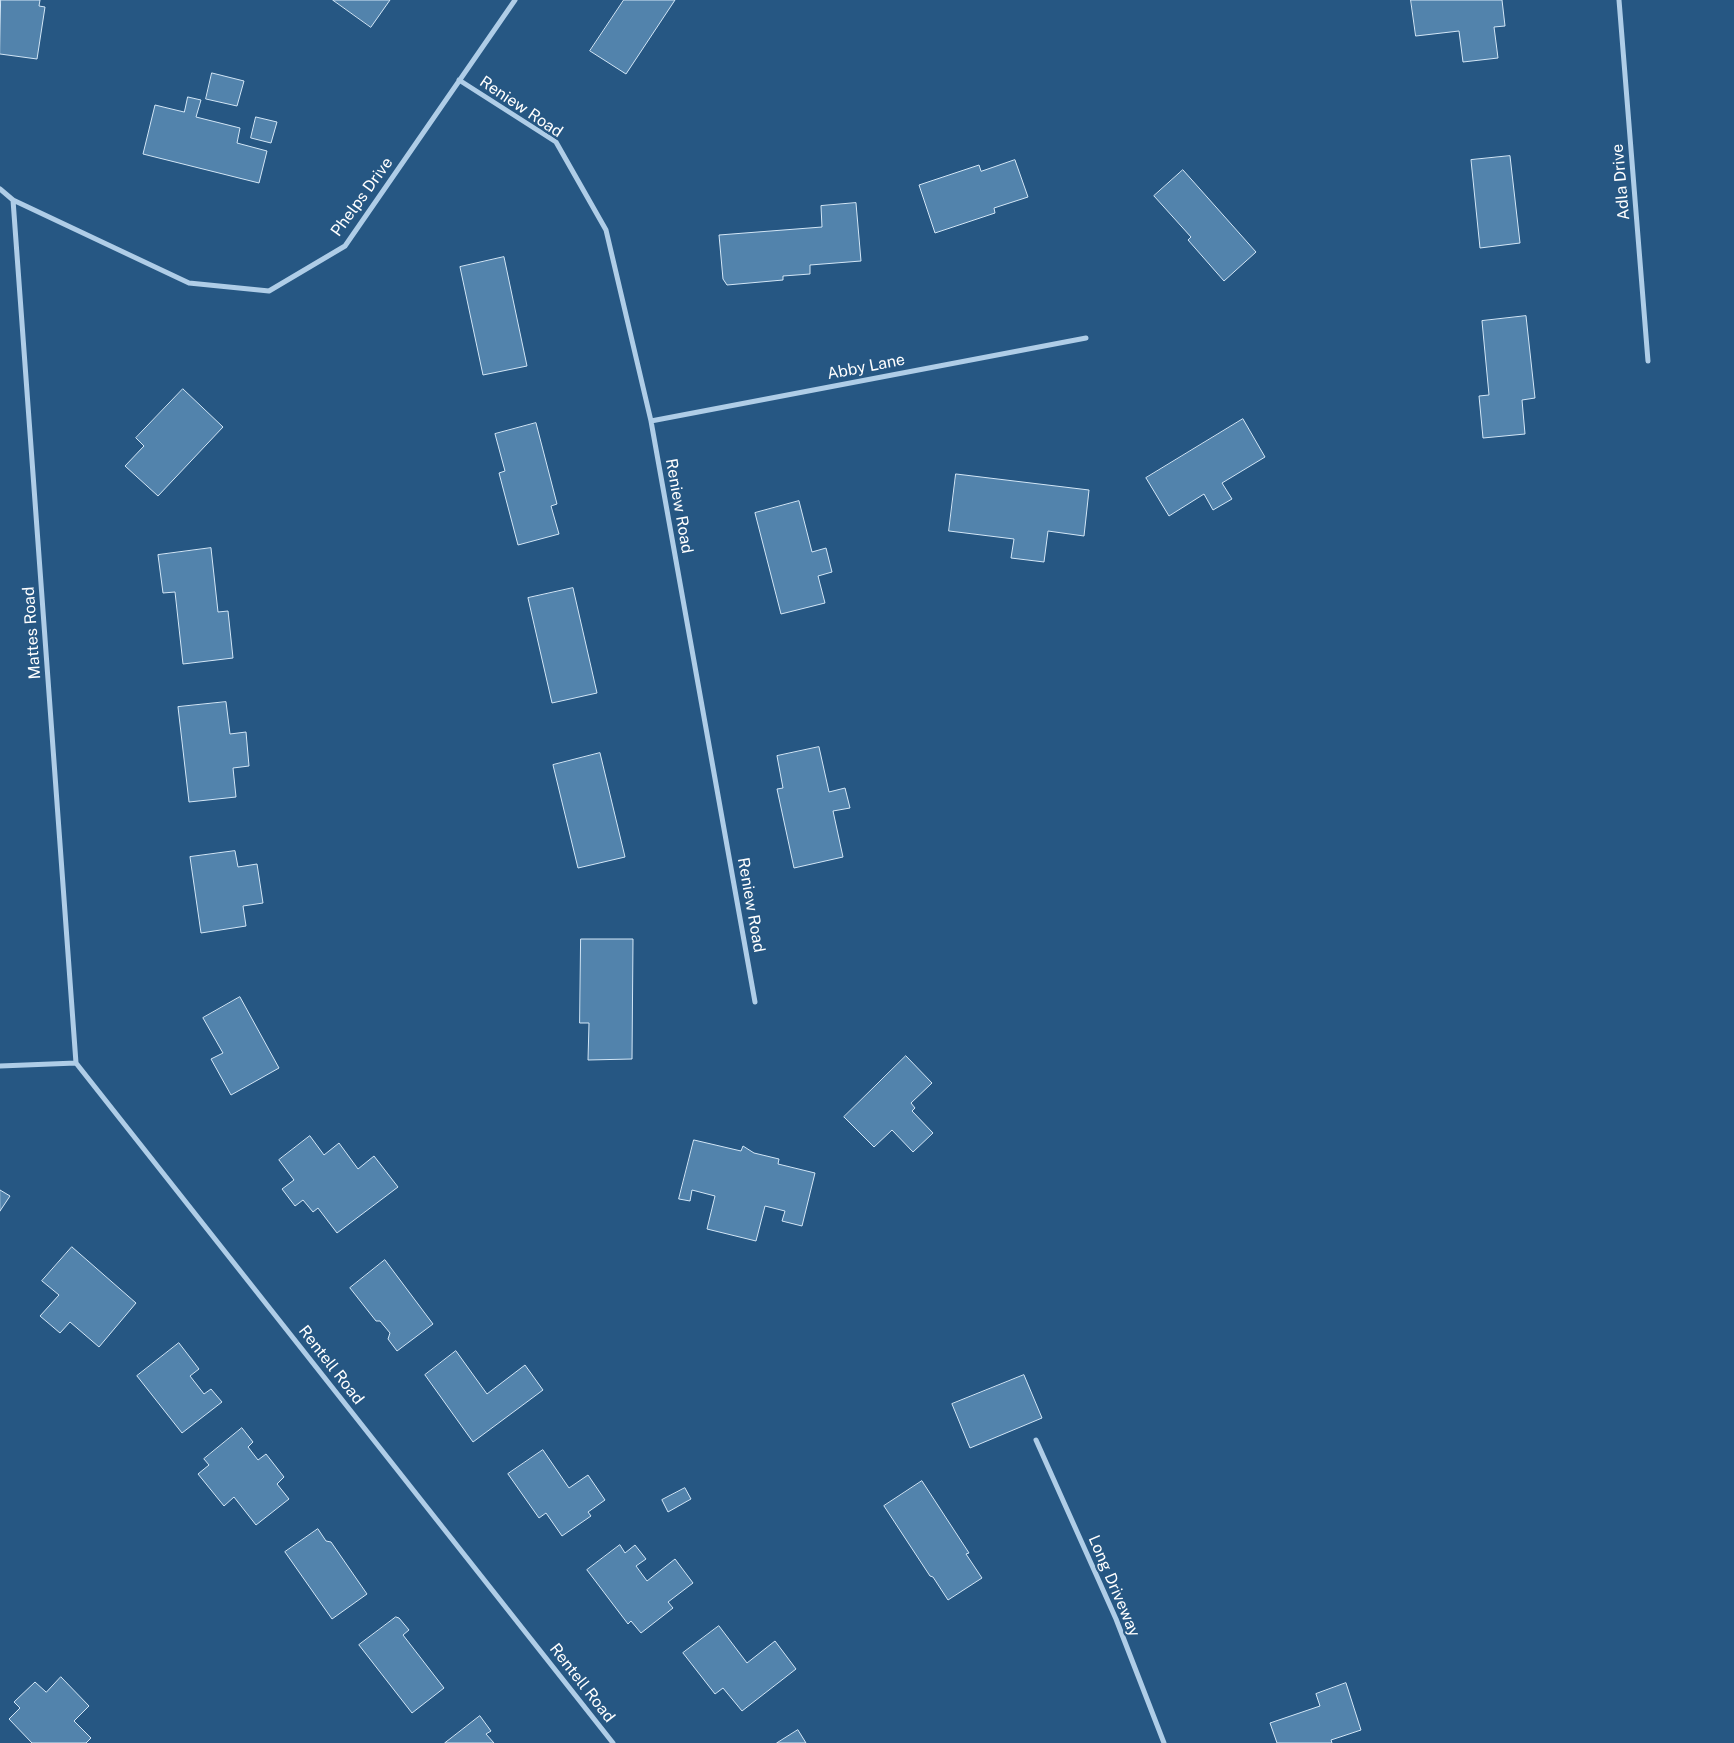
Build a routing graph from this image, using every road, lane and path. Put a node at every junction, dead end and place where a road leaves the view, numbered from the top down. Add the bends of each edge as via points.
1 (514, 0) edge
2 (1619, 0) edge
3 (459, 80) junction
4 (0, 189) edge
5 (14, 200) junction
6 (1086, 338) dead end
7 (1648, 361) dead end
8 (651, 421) junction
9 (755, 1002) dead end
10 (76, 1063) junction
11 (0, 1066) edge
12 (1036, 1440) dead end
13 (613, 1743) edge
14 (1164, 1743) edge

1 - 3 street, Phelps Drive
2 - 7 street, Adla Drive
3 - 5 street, Phelps Drive via 345,246 269,291 189,283
3 - 8 street, Reniew Road via 556,142 606,230
4 - 5 street, Phelps Drive
5 - 10 street, Mattes Road
6 - 8 street, Abby Lane
8 - 9 street, Reniew Road
10 - 11 street
10 - 13 street, Rentell Road
12 - 14 street, Long Driveway via 1116,1619

